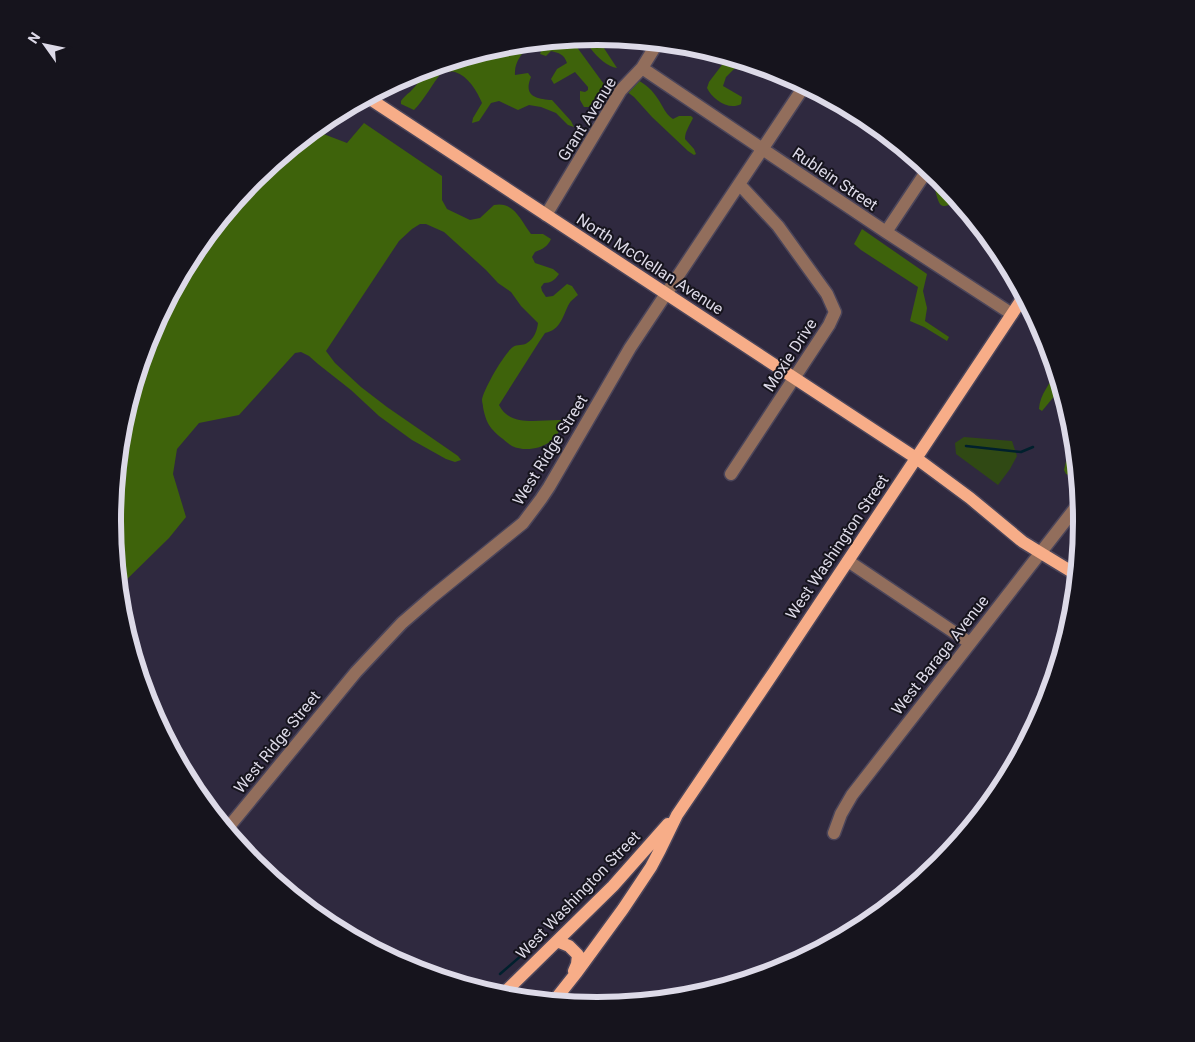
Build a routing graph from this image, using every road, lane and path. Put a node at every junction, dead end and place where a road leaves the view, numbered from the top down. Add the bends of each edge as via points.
1 (654, 48) edge
2 (642, 68) junction
3 (801, 91) edge
4 (373, 101) edge
5 (763, 150) junction
6 (924, 175) edge
7 (739, 184) junction
8 (546, 215) junction
9 (886, 232) junction
10 (666, 293) junction
11 (1020, 302) edge
12 (1012, 314) junction
13 (795, 378) junction
14 (916, 458) junction
15 (732, 474) dead end
16 (1073, 511) edge
17 (1040, 554) junction
18 (848, 561) junction
19 (1070, 571) edge
20 (970, 643) junction
21 (677, 815) junction
22 (230, 824) edge
23 (834, 833) dead end
24 (557, 941) junction
25 (570, 980) junction
26 (509, 989) edge
27 (558, 995) edge

1 - 2 street, Grant Avenue
2 - 5 street, Rublein Street
2 - 8 street, Grant Avenue via 621,90
3 - 5 street, West Ridge Street
4 - 8 main road, North McClellan Avenue
5 - 7 street, West Ridge Street
5 - 9 street, Rublein Street
6 - 9 street
7 - 10 street, West Ridge Street
7 - 13 street, Moxie Drive via 778,226 827,294 835,312
8 - 10 main road, North McClellan Avenue
9 - 12 street, Rublein Street
10 - 13 main road, North McClellan Avenue
10 - 22 street, West Ridge Street via 545,493 523,523 402,623 356,672
11 - 12 main road, West Washington Street
12 - 14 main road, West Washington Street
13 - 14 main road, North McClellan Avenue
13 - 15 street, Moxie Drive
14 - 17 main road, North McClellan Avenue
14 - 18 main road, West Washington Street
16 - 17 street, West Baraga Avenue
17 - 19 main road, North McClellan Avenue
17 - 20 street, West Baraga Avenue
18 - 20 street
18 - 21 main road, West Washington Street
20 - 23 street, West Baraga Avenue via 852,795
21 - 24 main road, West Washington Street via 613,886
21 - 25 main road, West Washington Street via 651,867
24 - 25 main road via 578,955 578,964
24 - 26 main road, West Washington Street
25 - 27 main road, West Washington Street

